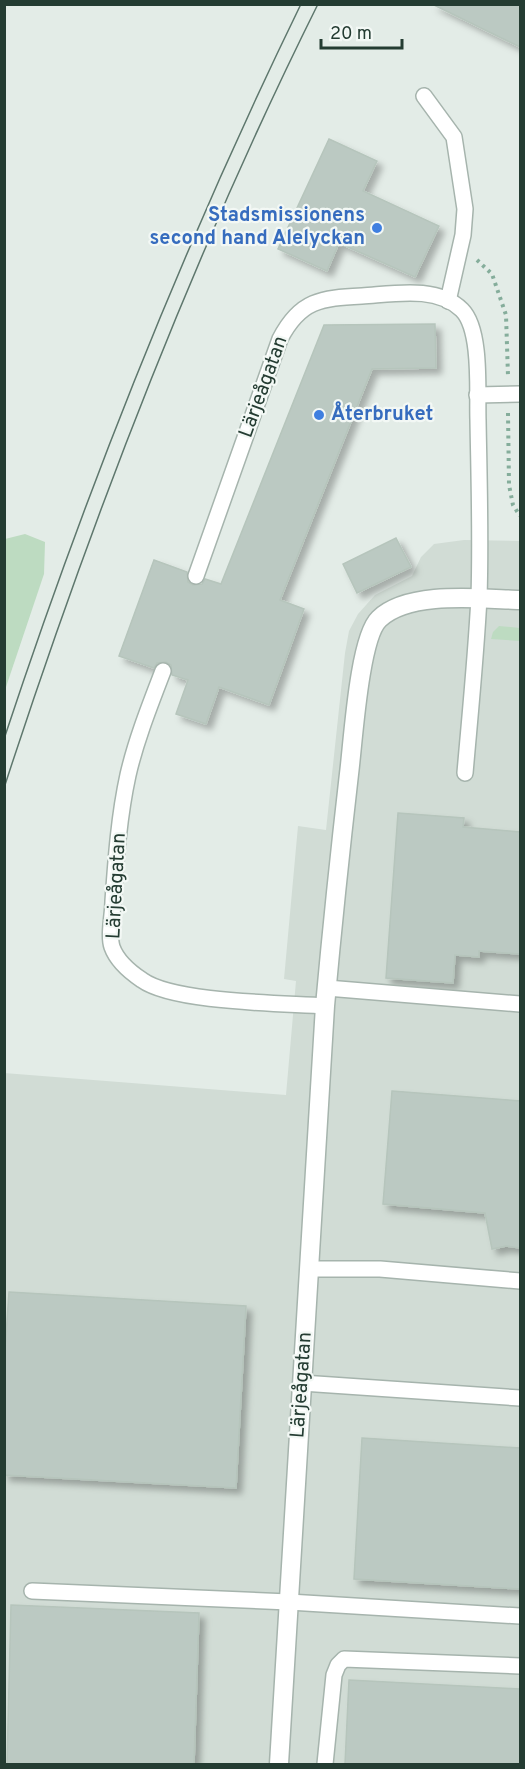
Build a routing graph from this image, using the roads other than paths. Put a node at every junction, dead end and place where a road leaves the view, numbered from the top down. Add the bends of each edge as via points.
1 (424, 96) dead end
2 (448, 301) junction
3 (520, 394) edge
4 (477, 395) junction
5 (196, 576) dead end
6 (479, 598) junction
7 (520, 600) edge
8 (163, 671) dead end
9 (465, 773) dead end
10 (326, 997) junction
11 (520, 1004) edge
12 (309, 1269) junction
13 (520, 1281) edge
14 (302, 1383) junction
15 (520, 1398) edge
16 (32, 1591) dead end
17 (289, 1602) junction
18 (520, 1616) edge
19 (520, 1666) edge
20 (279, 1764) edge
21 (325, 1764) edge

1 - 2 lane via 454,137 465,209
2 - 4 lane, Lärjeågatan via 464,311 470,323
2 - 5 lane, Lärjeågatan via 418,293 340,297 310,305 289,323
3 - 4 lane
4 - 6 lane, Lärjeågatan
6 - 7 street, Lärjeågatan
6 - 9 lane
6 - 10 street, Lärjeågatan via 412,602 378,619 371,631 360,686
8 - 10 lane, Lärjeågatan via 129,773 115,875 111,945 120,962 143,981 165,991 254,1002
10 - 11 lane
10 - 12 street, Lärjeågatan
12 - 13 lane via 380,1269
12 - 14 street, Lärjeågatan
14 - 15 lane
14 - 17 street, Lärjeågatan
16 - 17 lane
17 - 18 lane
17 - 20 street, Lärjeågatan
19 - 21 lane via 344,1659 334,1675

